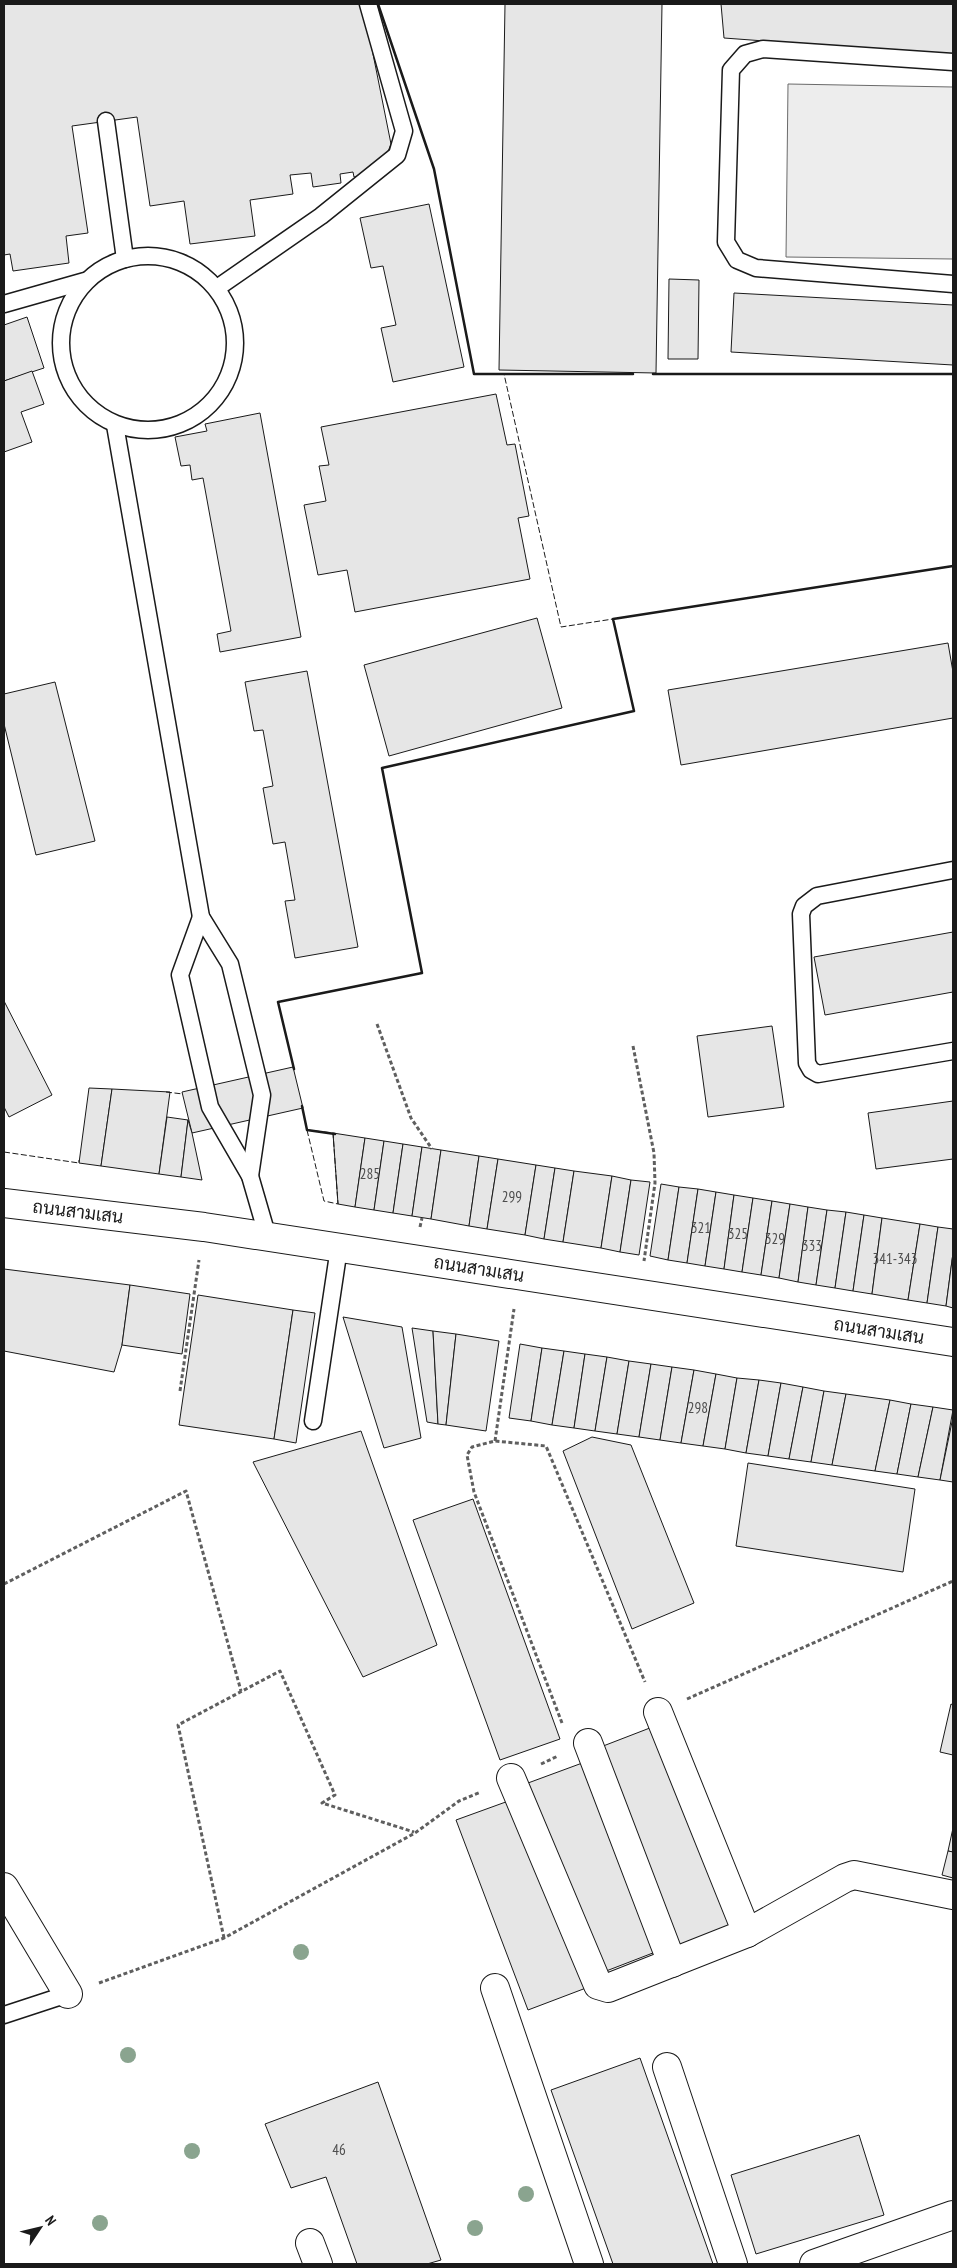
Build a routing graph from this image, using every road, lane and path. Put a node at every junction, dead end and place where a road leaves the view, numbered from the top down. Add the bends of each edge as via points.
1 (368, 4) edge
2 (953, 62) edge
3 (106, 121) dead end
4 (125, 259) junction
5 (85, 281) junction
6 (953, 284) edge
7 (217, 288) junction
8 (4, 304) edge
9 (116, 425) junction
10 (953, 870) edge
11 (201, 917) junction
12 (377, 1024) dead end
13 (632, 1046) dead end
14 (953, 1051) edge
15 (432, 1149) dead end
16 (250, 1176) junction
17 (4, 1203) edge
18 (204, 1227) junction
19 (268, 1238) junction
20 (339, 1248) junction
21 (519, 1276) junction
22 (639, 1294) junction
23 (953, 1342) edge
24 (180, 1391) dead end
25 (313, 1421) dead end
26 (495, 1440) junction
27 (4, 1584) edge
28 (241, 1691) junction
29 (658, 1712) joint
30 (577, 1737) joint
31 (511, 1778) dead end
32 (414, 1833) dead end
33 (4, 1887) edge
34 (953, 1895) edge
35 (747, 1933) junction
36 (224, 1938) dead end
37 (672, 1963) junction
38 (495, 1988) dead end
39 (68, 1994) joint
40 (4, 2015) edge
41 (666, 2066) dead end
42 (953, 2215) edge
43 (590, 2264) edge
44 (733, 2264) edge
45 (814, 2264) edge

1 - 7 lane via 404,131 397,155 321,216
2 - 6 lane via 763,49 745,54 732,70 726,242 737,260 756,268
3 - 4 lane
4 - 5 lane via 109,264
4 - 7 lane via 138,255 167,257 195,268
5 - 8 lane
5 - 9 lane via 68,305 60,332 62,361 72,388 91,410
7 - 9 lane via 231,313 236,342 232,370 219,396 198,416 172,428 144,431
9 - 11 lane
10 - 14 lane via 817,896 804,906 801,914 807,1063 811,1070 818,1074
11 - 16 lane via 230,964 262,1095
11 - 16 lane via 180,975 210,1107
12 - 15 path via 411,1118
13 - 22 path via 654,1153 655,1183
16 - 19 lane
17 - 18 street, ถนนสามเสน
18 - 19 street, ถนนสามเสน
18 - 24 path
19 - 20 street, ถนนสามเสน
20 - 21 street, ถนนสามเสน
20 - 25 lane
21 - 22 street, ถนนสามเสน
21 - 26 path
22 - 23 street, ถนนสามเสน
26 - 29 path via 546,1446
26 - 30 path via 472,1447 467,1455 474,1492
27 - 28 path via 186,1491
28 - 32 path via 280,1671 335,1796 322,1803
28 - 36 path via 178,1725
29 - 35 street
30 - 37 street
31 - 37 street via 598,1985 608,1988
33 - 39 street
34 - 35 street via 854,1875
35 - 37 street
38 - 43 street
39 - 40 lane
41 - 44 street
42 - 45 street

